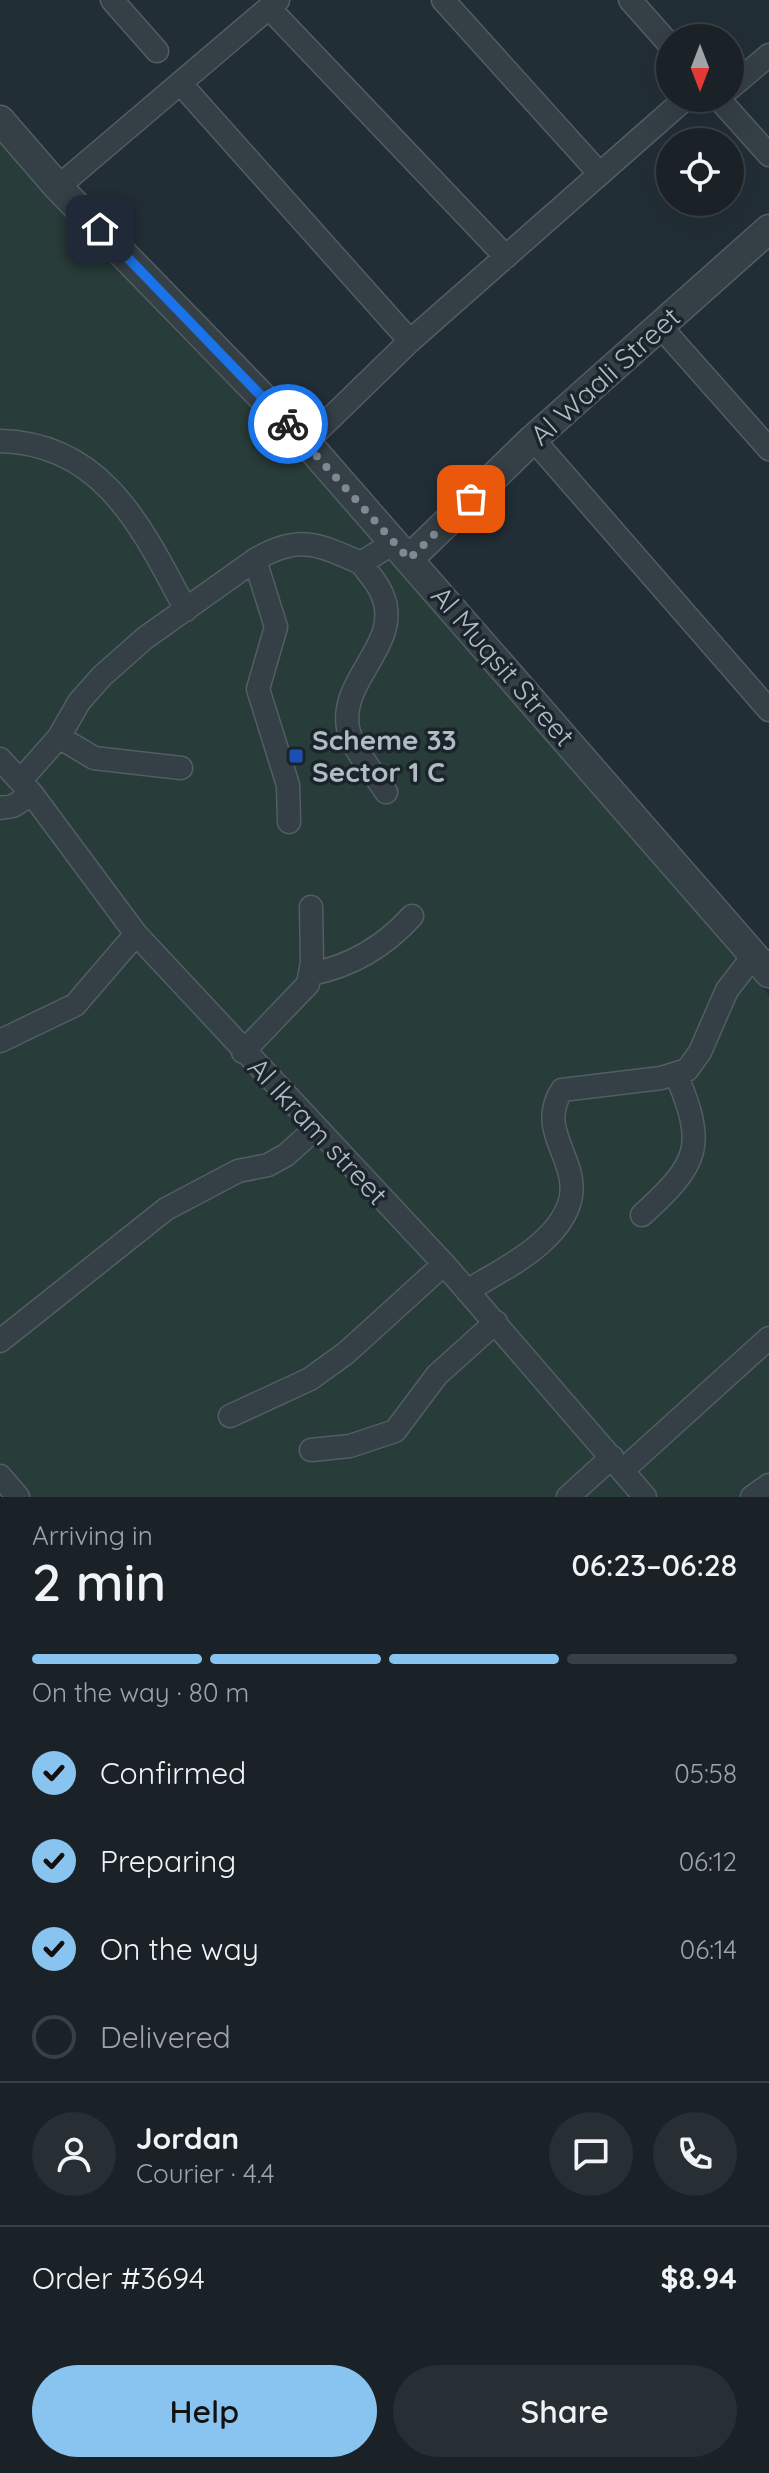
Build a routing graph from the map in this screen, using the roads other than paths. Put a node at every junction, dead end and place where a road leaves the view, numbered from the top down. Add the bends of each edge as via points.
1 (112, 0) edge
2 (443, 0) edge
3 (630, 0) edge
4 (273, 4) edge
5 (656, 29) edge
6 (157, 51) dead end
7 (769, 55) edge
8 (744, 76) edge
9 (180, 83) junction
10 (670, 112) edge
11 (731, 112) edge
12 (0, 120) edge
13 (769, 155) edge
14 (600, 174) junction
15 (58, 187) junction
16 (769, 229) edge
17 (506, 257) junction
18 (660, 326) junction
19 (410, 341) junction
20 (533, 439) junction
21 (0, 441) edge
22 (306, 442) junction
23 (769, 449) edge
24 (400, 551) junction
25 (255, 560) junction
26 (361, 563) junction
27 (186, 610) junction
28 (769, 710) edge
29 (59, 737) junction
30 (0, 759) edge
31 (181, 768) dead end
32 (26, 788) junction
33 (386, 792) dead end
34 (0, 808) edge
35 (289, 822) dead end
36 (311, 907) dead end
37 (412, 916) dead end
38 (136, 934) junction
39 (762, 963) edge
40 (311, 974) junction
41 (0, 1041) edge
42 (243, 1052) junction
43 (676, 1074) junction
44 (315, 1129) junction
45 (642, 1215) dead end
46 (444, 1264) junction
47 (467, 1291) junction
48 (496, 1322) junction
49 (769, 1338) edge
50 (0, 1341) edge
51 (230, 1416) dead end
52 (311, 1450) dead end
53 (617, 1464) junction
54 (0, 1476) edge
55 (769, 1485) edge
56 (18, 1497) edge
57 (568, 1497) edge
58 (645, 1497) edge
59 (752, 1497) edge

1 - 6 street
2 - 14 street
3 - 5 street
4 - 9 street
4 - 17 street
7 - 8 street
9 - 15 street
9 - 19 street
10 - 14 street
11 - 13 street
12 - 15 street, Al Muqsit Street
14 - 17 street
15 - 22 street, Al Muqsit Street
16 - 18 street, Al Waali Street
17 - 19 street
18 - 20 street, Al Waali Street
18 - 23 street
19 - 22 street
20 - 24 street, Al Waali Street
20 - 28 street
21 - 27 street via 44,445 117,496 137,519
22 - 24 street, Al Muqsit Street
24 - 26 street
24 - 39 street, Al Muqsit Street
25 - 26 street via 303,542
25 - 27 street
25 - 35 street via 276,627 258,689 288,785
26 - 33 street via 383,594 388,615 385,633 355,684 347,718 349,733
27 - 29 street via 102,676
29 - 31 street via 94,758
29 - 32 street
30 - 32 street, Al Ikram street
32 - 34 street via 13,806
32 - 38 street, Al Ikram street
36 - 40 street
37 - 40 street via 365,957
38 - 41 street via 75,1005
38 - 42 street, Al Ikram street
39 - 43 street via 727,990 700,1052 687,1070
40 - 42 street via 299,996
42 - 44 street, Al Ikram street
43 - 45 street via 694,1117 696,1140 676,1181
43 - 47 street via 562,1090 553,1116 573,1179 565,1214 540,1245
44 - 46 street, Al Ikram street
44 - 50 street via 268,1165 238,1171 166,1209
46 - 47 street, Al Ikram street
46 - 51 street via 310,1379
47 - 48 street, Al Ikram street
48 - 52 street via 437,1375 395,1431 350,1446
48 - 53 street, Al Ikram street
49 - 53 street
53 - 57 street
53 - 58 street, Al Ikram street
54 - 56 street
55 - 59 street

